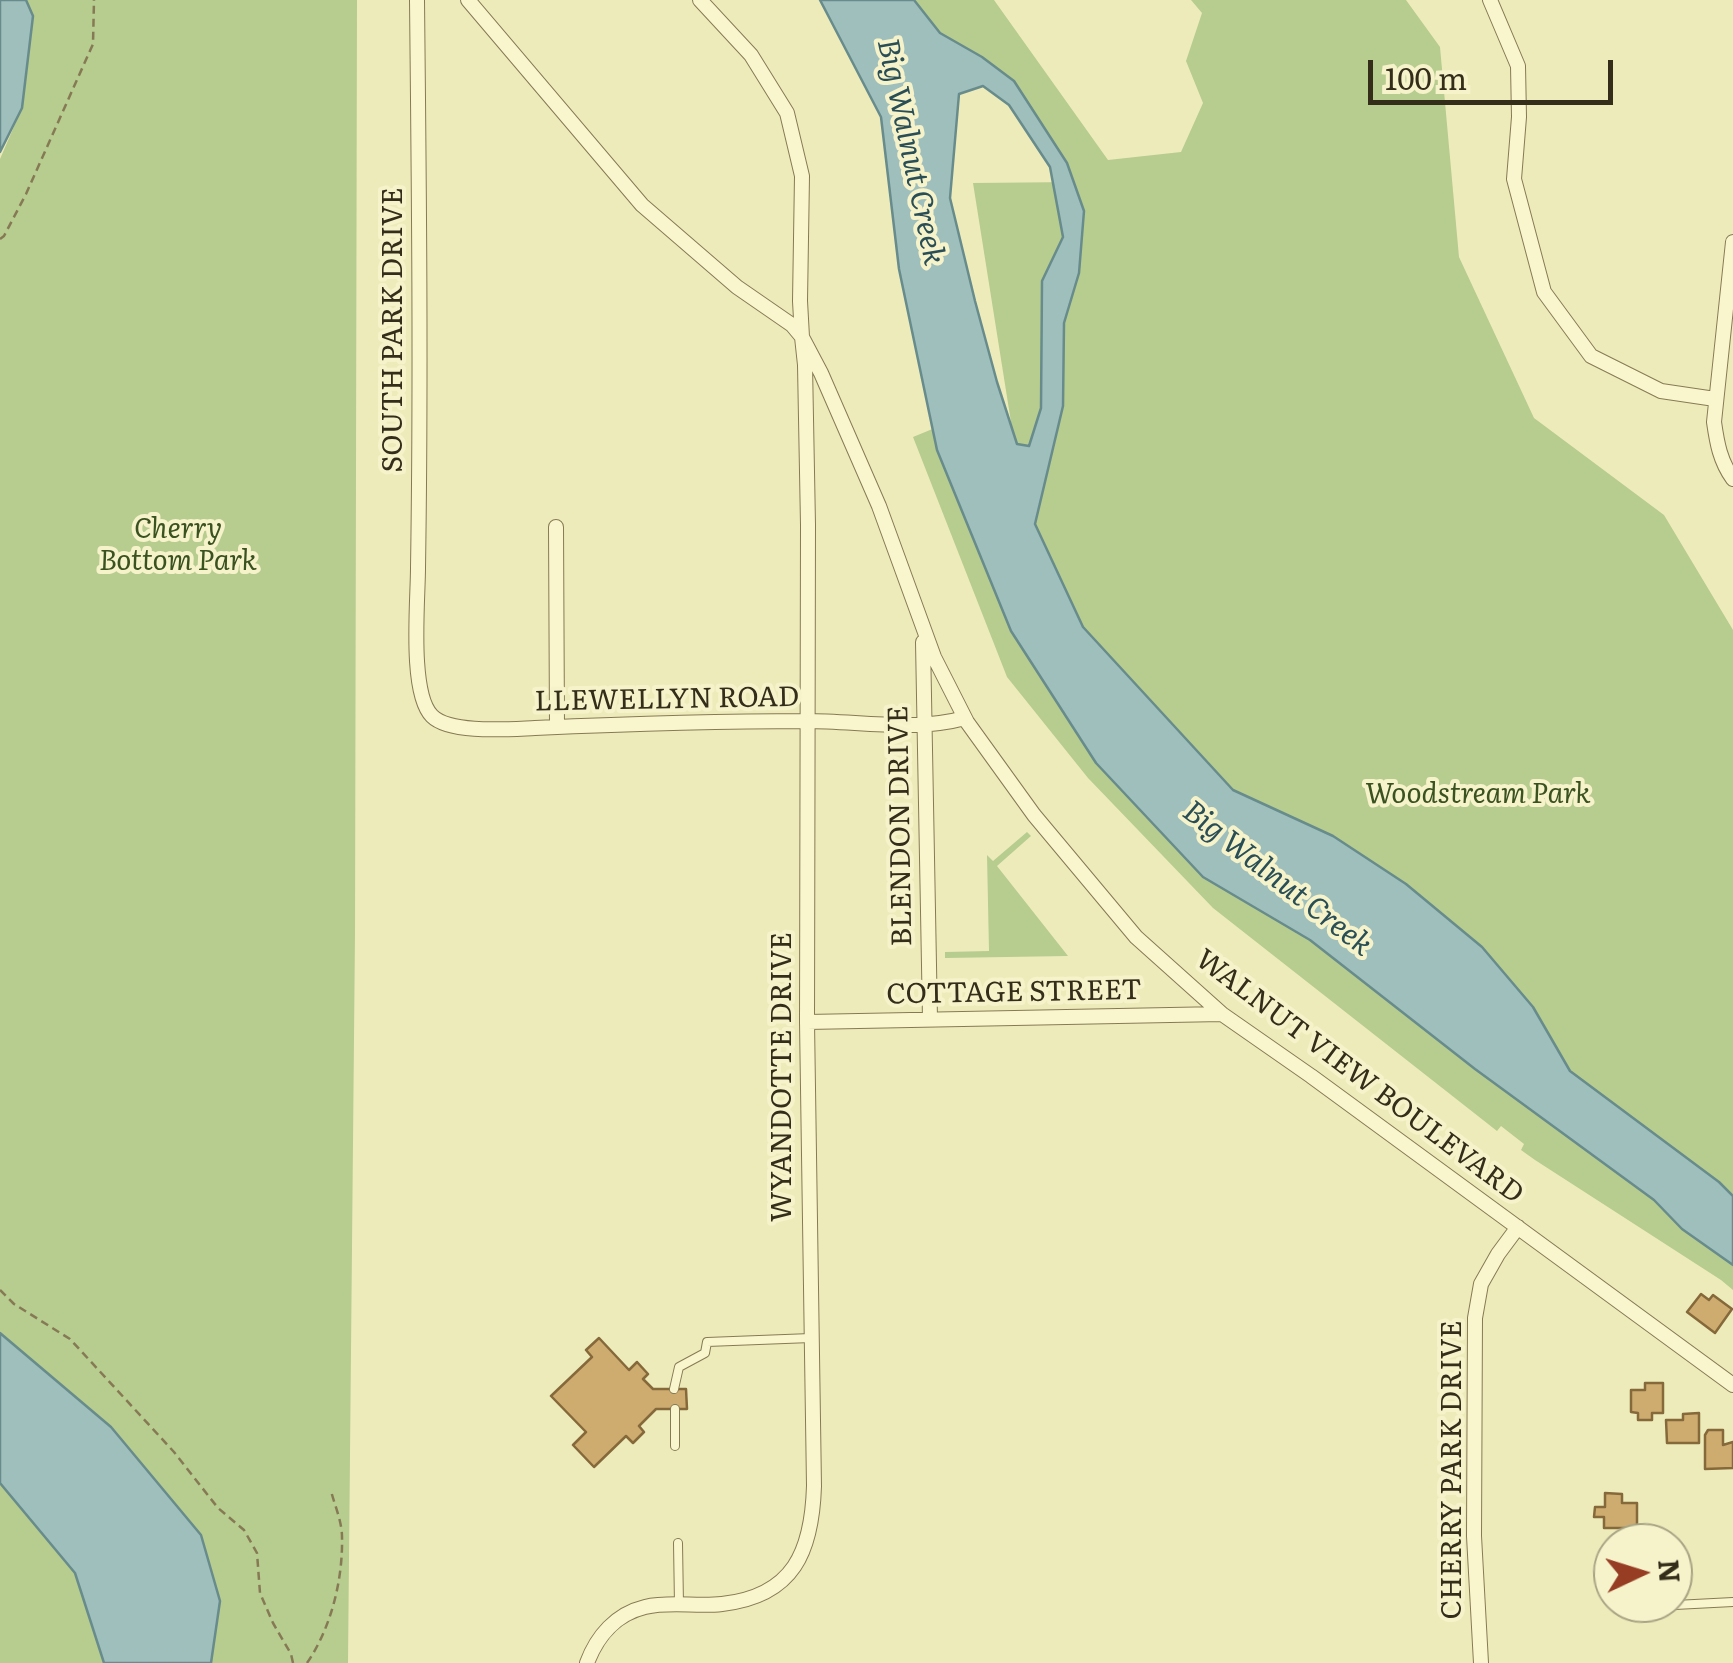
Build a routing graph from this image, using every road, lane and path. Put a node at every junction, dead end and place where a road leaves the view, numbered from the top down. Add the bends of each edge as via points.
1 (94, 0) edge
2 (417, 0) edge
3 (468, 0) edge
4 (700, 0) edge
5 (1490, 0) edge
6 (0, 239) edge
7 (1733, 242) edge
8 (1730, 301) edge
9 (802, 337) junction
10 (1715, 399) junction
11 (1733, 478) edge
12 (556, 527) dead end
13 (923, 632) junction
14 (417, 660) joint
15 (965, 718) junction
16 (808, 721) junction
17 (925, 725) junction
18 (558, 727) junction
19 (1222, 1014) junction
20 (930, 1018) junction
21 (807, 1022) junction
22 (1518, 1227) junction
23 (0, 1290) edge
24 (810, 1338) junction
25 (1733, 1385) edge
26 (674, 1389) dead end
27 (675, 1409) dead end
28 (674, 1446) dead end
29 (331, 1491) dead end
30 (678, 1543) dead end
31 (1733, 1602) edge
32 (1693, 1604) edge
33 (679, 1605) junction
34 (293, 1663) edge
35 (307, 1663) edge
36 (587, 1663) edge
37 (1481, 1663) edge

1 - 6 path via 94,44
2 - 14 street, SOUTH PARK DRIVE
3 - 9 street via 642,205
4 - 9 street, WALNUT VIEW BOULEVARD via 751,56 787,113 802,176
5 - 10 street via 1518,66 1514,179 1544,292 1590,356 1661,391
7 - 8 street
8 - 10 street
9 - 13 street, WALNUT VIEW BOULEVARD via 879,506
9 - 16 street, WYANDOTTE DRIVE
10 - 11 street via 1717,444
12 - 18 street
13 - 15 street, WALNUT VIEW BOULEVARD
13 - 17 street, BLENDON DRIVE
14 - 18 street, LLEWELLYN ROAD via 423,702 444,724
15 - 17 street, LLEWELLYN ROAD
15 - 19 street, WALNUT VIEW BOULEVARD via 1034,815 1136,937
16 - 17 street, LLEWELLYN ROAD
16 - 18 street, LLEWELLYN ROAD
16 - 21 street, WYANDOTTE DRIVE
17 - 20 street, BLENDON DRIVE
19 - 20 street, COTTAGE STREET
19 - 22 street, WALNUT VIEW BOULEVARD
20 - 21 street, COTTAGE STREET
21 - 24 street, WYANDOTTE DRIVE
22 - 25 street, WALNUT VIEW BOULEVARD
22 - 37 street, CHERRY PARK DRIVE via 1482,1284 1475,1318
23 - 34 path via 70,1338 244,1530 257,1553 260,1593
24 - 26 lane via 708,1342 705,1353 679,1367
24 - 33 street, WYANDOTTE DRIVE via 813,1499 803,1552 769,1592
27 - 28 lane
29 - 35 path via 342,1534 338,1584 321,1642
30 - 33 lane
31 - 32 lane
33 - 36 street, WYANDOTTE DRIVE via 622,1617 605,1630

